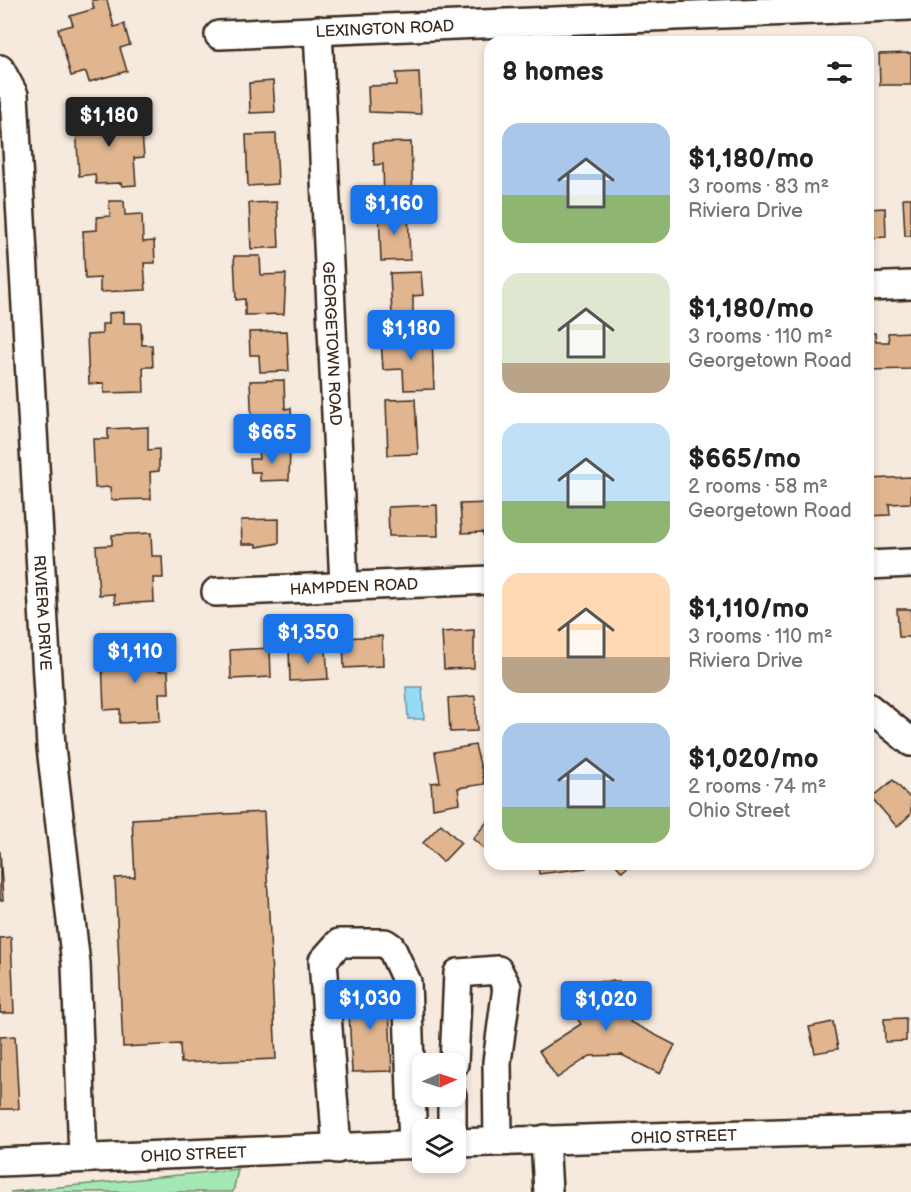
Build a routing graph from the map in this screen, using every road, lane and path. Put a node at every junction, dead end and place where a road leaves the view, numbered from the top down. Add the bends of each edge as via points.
1 (911, 6) edge
2 (318, 30) junction
3 (620, 30) edge
4 (219, 35) dead end
5 (0, 69) edge
6 (911, 285) edge
7 (874, 287) edge
8 (911, 563) edge
9 (874, 565) edge
10 (484, 580) edge
11 (344, 585) junction
12 (216, 592) dead end
13 (874, 712) edge
14 (911, 742) edge
15 (454, 1053) edge
16 (416, 1119) edge
17 (911, 1129) edge
18 (545, 1139) junction
19 (498, 1141) junction
20 (466, 1143) edge
21 (412, 1144) edge
22 (336, 1149) junction
23 (83, 1158) junction
24 (0, 1162) edge
25 (548, 1192) edge

1 - 3 street, LEXINGTON ROAD
2 - 3 street, LEXINGTON ROAD
2 - 4 street, LEXINGTON ROAD
2 - 11 street, GEORGETOWN ROAD
5 - 23 street, RIVIERA DRIVE via 14,95 51,747 76,964
6 - 7 street
8 - 9 street
10 - 11 street, HAMPDEN ROAD
11 - 12 street, HAMPDEN ROAD
13 - 14 street
15 - 19 street via 458,973 498,970 507,987 497,1062
16 - 22 street via 407,982 391,947 339,943 323,961
17 - 18 street, OHIO STREET
18 - 19 street, OHIO STREET
18 - 25 street
19 - 20 street, OHIO STREET
21 - 22 street, OHIO STREET
22 - 23 street, OHIO STREET
23 - 24 street, OHIO STREET

